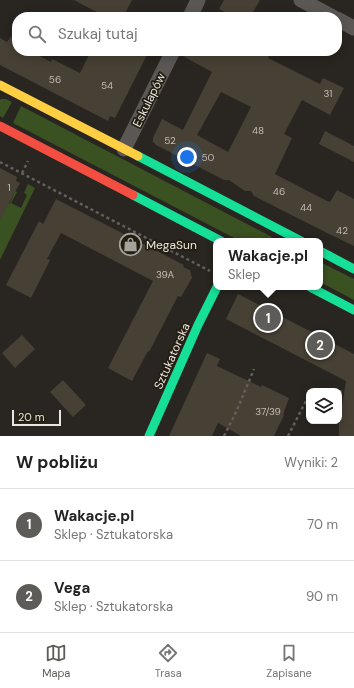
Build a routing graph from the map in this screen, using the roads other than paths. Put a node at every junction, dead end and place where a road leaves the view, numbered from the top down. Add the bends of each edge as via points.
1 (198, 0) edge
2 (300, 0) edge
3 (192, 12) edge
4 (323, 12) edge
5 (342, 22) edge
6 (354, 28) edge
7 (170, 56) edge
8 (1, 86) edge
9 (0, 126) edge
10 (124, 149) junction
11 (215, 238) edge
12 (295, 238) edge
13 (323, 253) edge
14 (354, 269) edge
15 (216, 290) edge
16 (316, 290) edge
17 (354, 310) edge
18 (150, 436) edge

1 - 3 street
2 - 4 street
5 - 6 street
7 - 10 street, Eskulapów
8 - 10 street
9 - 11 street
10 - 12 street
13 - 14 street
15 - 18 street, Sztukatorska
16 - 17 street

